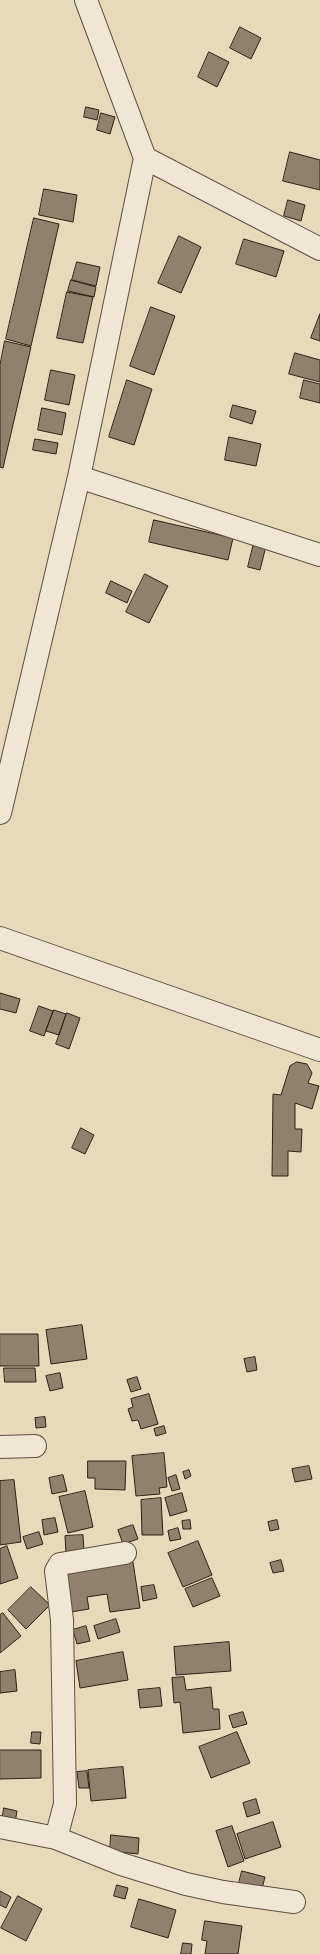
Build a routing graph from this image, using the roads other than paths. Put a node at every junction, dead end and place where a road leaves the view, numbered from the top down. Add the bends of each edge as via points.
1 (86, 0) edge
2 (144, 158) junction
3 (320, 249) edge
4 (80, 477) junction
5 (320, 555) edge
6 (0, 813) edge
7 (0, 938) edge
8 (320, 1050) edge
9 (35, 1446) dead end
10 (0, 1447) edge
11 (125, 1553) dead end
12 (0, 1827) edge
13 (56, 1838) junction
14 (294, 1902) dead end

1 - 2 street
2 - 3 street
2 - 4 street
4 - 5 street
4 - 6 street
7 - 8 street
9 - 10 street
11 - 13 street via 60,1564 56,1571 62,1620 65,1804
12 - 13 street
13 - 14 street via 121,1864 186,1884

